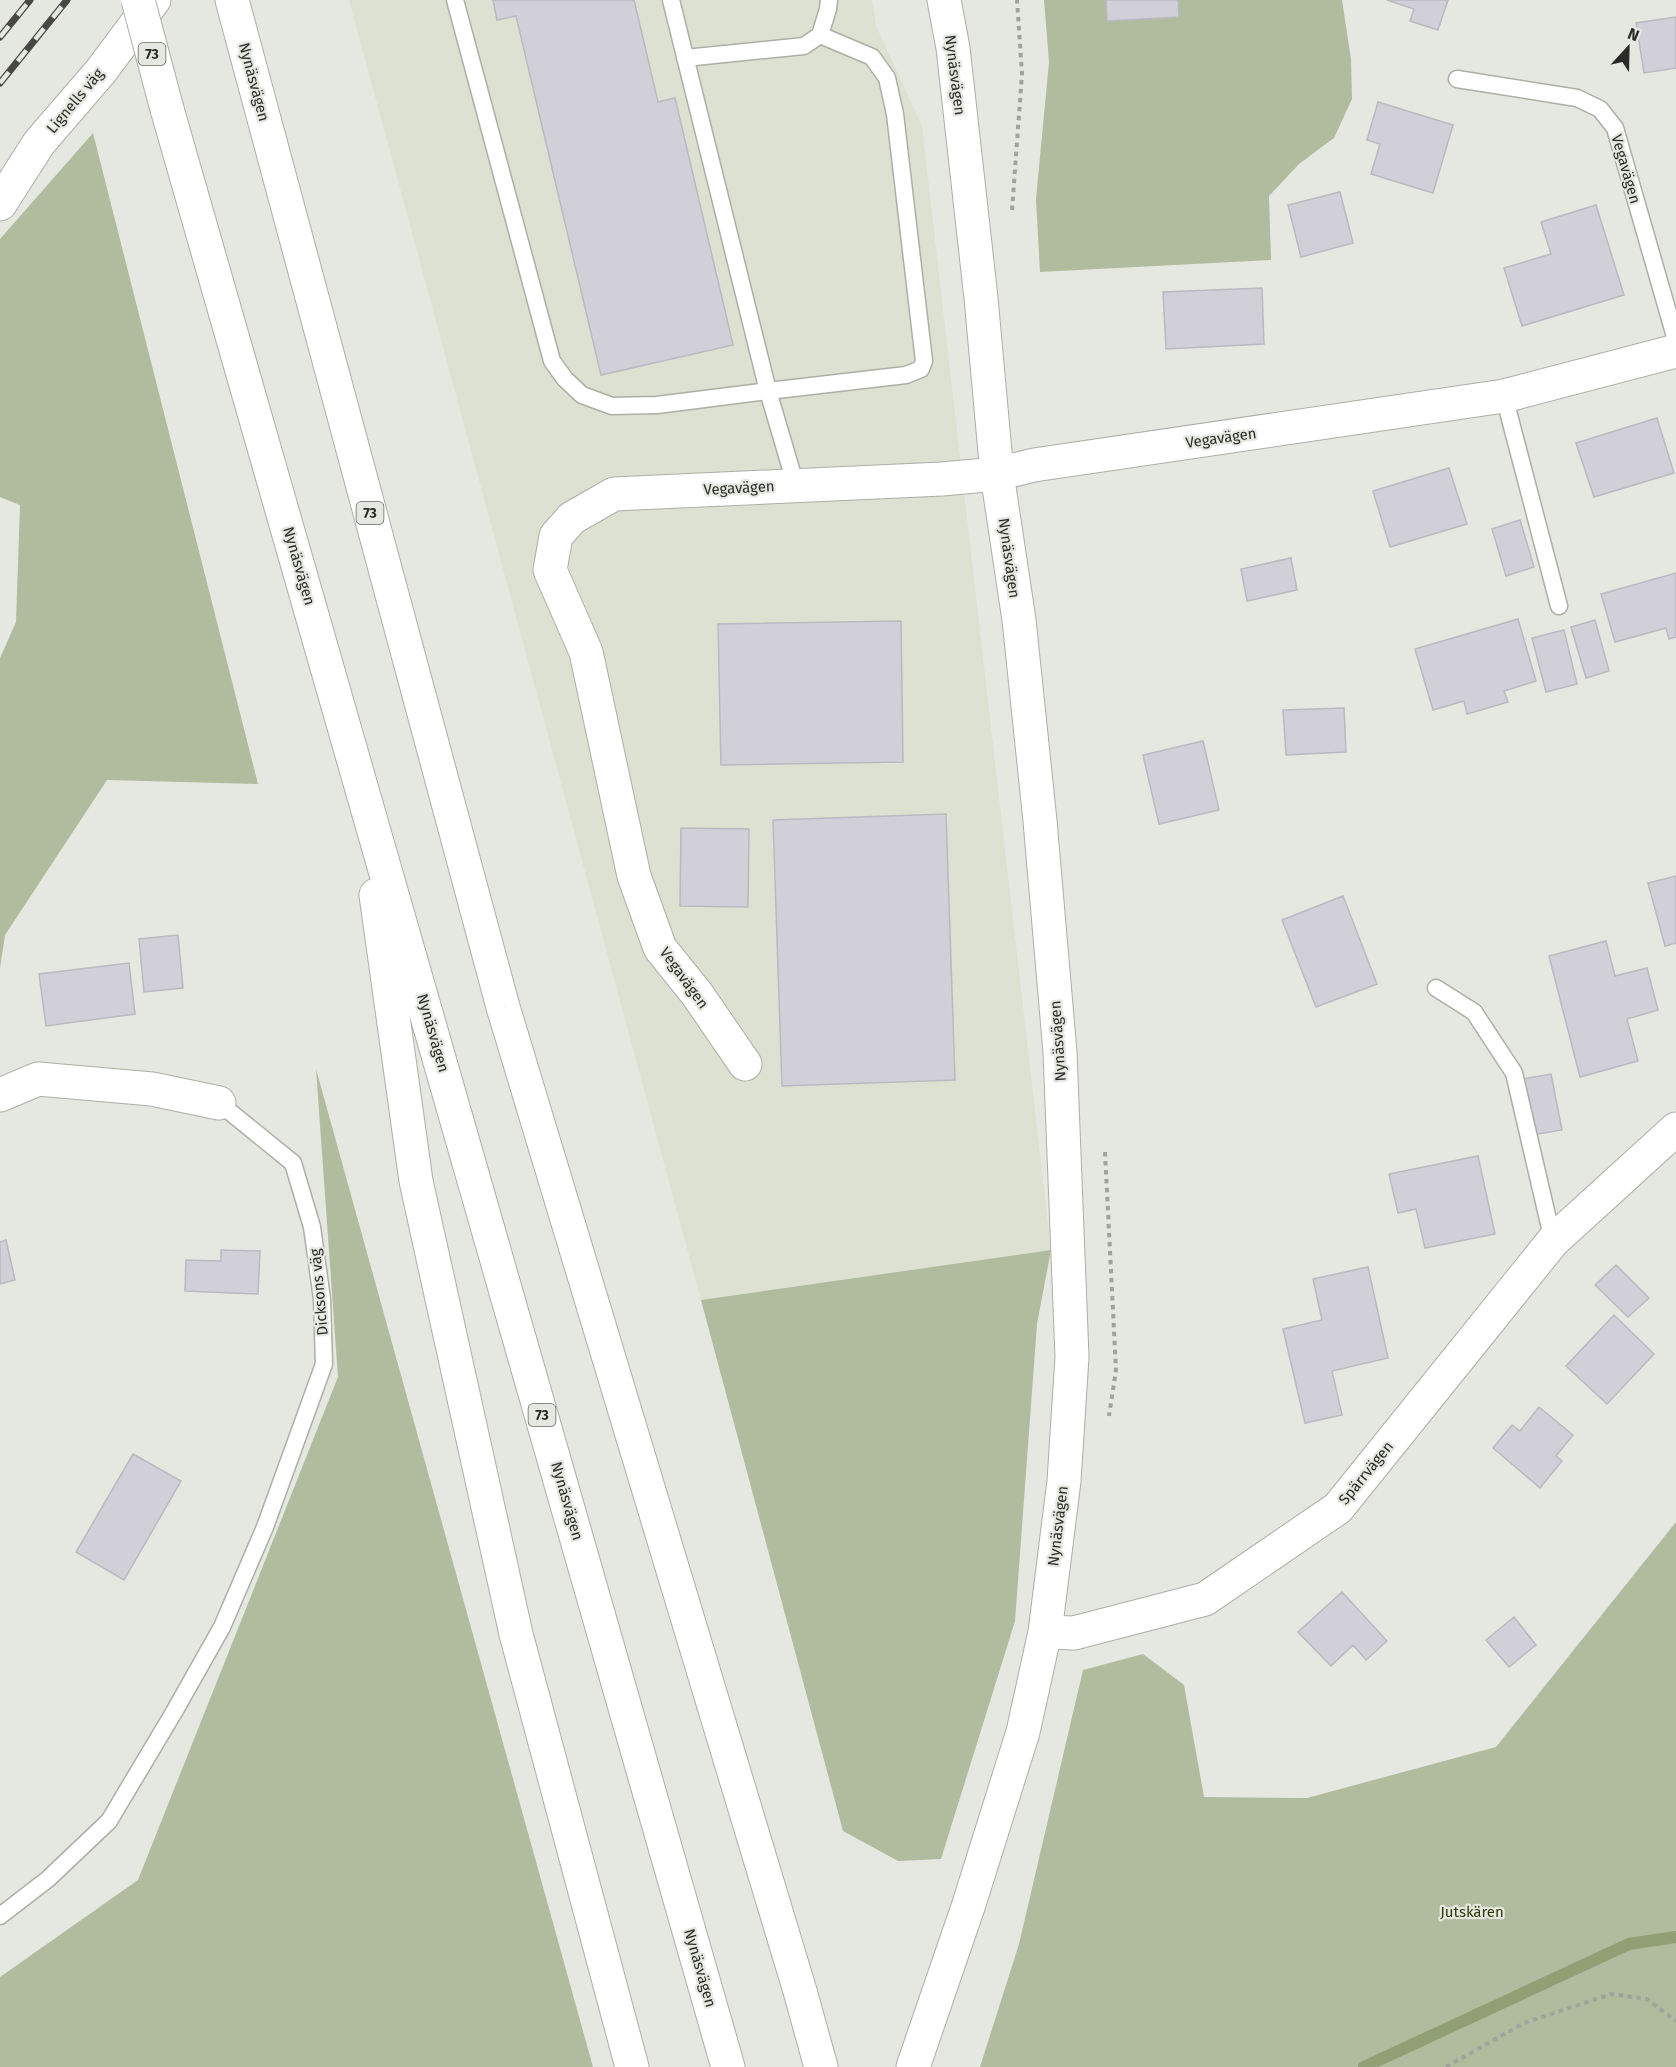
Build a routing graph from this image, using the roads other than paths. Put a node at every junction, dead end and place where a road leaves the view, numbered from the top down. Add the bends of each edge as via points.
1 (138, 0) edge
2 (154, 0) edge
3 (455, 0) edge
4 (671, 0) edge
5 (829, 0) edge
6 (944, 0) edge
7 (235, 9) edge
8 (820, 35) junction
9 (685, 58) junction
10 (1457, 79) dead end
11 (0, 204) edge
12 (1676, 340) edge
13 (1676, 351) edge
14 (768, 391) junction
15 (1504, 396) junction
16 (997, 474) junction
17 (796, 486) junction
18 (1559, 606) dead end
19 (359, 775) junction
20 (1436, 988) dead end
21 (745, 1064) dead end
22 (0, 1095) edge
23 (219, 1104) joint
24 (1676, 1129) edge
25 (1553, 1241) junction
26 (1045, 1632) junction
27 (0, 1916) edge
28 (727, 2061) edge
29 (632, 2067) edge
30 (821, 2067) edge
31 (913, 2067) edge

1 - 19 main road, Nynäsvägen / 73, bridge
2 - 11 main road, Lignells väg via 101,71 39,143
3 - 14 lane via 552,361 566,380 582,395 612,406 657,405
4 - 9 lane
5 - 8 lane
6 - 16 main road, Nynäsvägen via 981,298
7 - 30 main road, Nynäsvägen / 73 via 503,1007
8 - 9 lane via 804,46
8 - 14 lane via 872,57 887,78 895,114 924,361 921,369 906,375
9 - 14 lane
10 - 12 lane, Vegavägen via 1577,98 1600,109 1615,128
13 - 15 main road, Vegavägen
14 - 17 lane
15 - 16 main road, Vegavägen via 1034,465
15 - 18 lane
16 - 17 main road, Vegavägen
16 - 26 main road, Nynäsvägen via 1020,632 1062,1087 1072,1357 1064,1481
17 - 21 main road, Vegavägen via 614,494 572,518 556,536 550,570 586,652 634,876 660,948
19 - 28 main road, Nynäsvägen / 73
19 - 29 main road via 416,1181 516,1634
20 - 25 lane via 1474,1012 1514,1073
22 - 23 main road, Dicksons väg via 38,1079 152,1089
23 - 27 lane, Dicksons väg via 293,1163 312,1227 322,1299 324,1364 222,1627 174,1712 109,1821 48,1879
24 - 25 main road, Spärrvägen
25 - 26 main road, Spärrvägen via 1338,1508 1204,1599 1074,1633
26 - 31 main road, Nynäsvägen via 1023,1732

